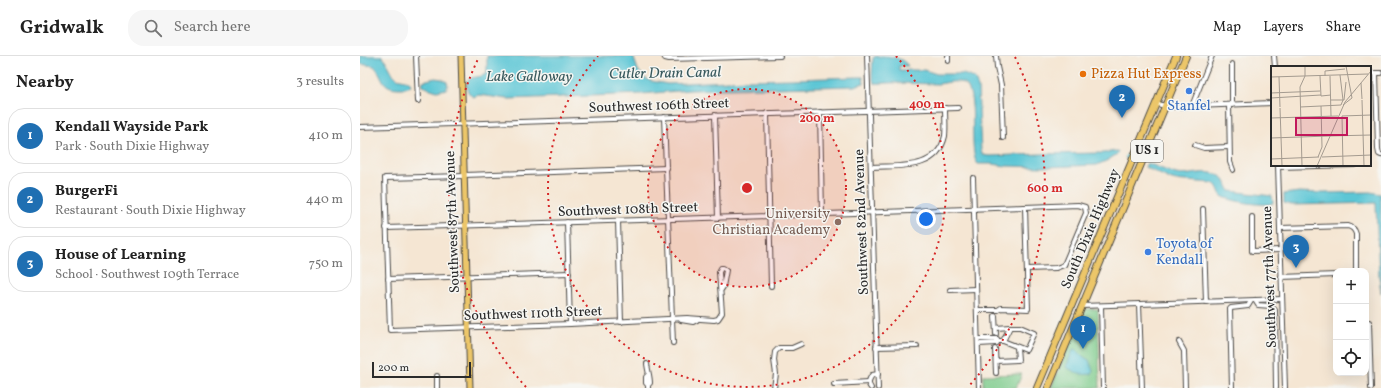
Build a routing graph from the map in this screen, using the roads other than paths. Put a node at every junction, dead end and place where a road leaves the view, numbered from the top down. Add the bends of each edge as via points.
1 (416, 56) edge
2 (460, 56) edge
3 (664, 56) edge
4 (780, 56) edge
5 (867, 56) edge
6 (996, 56) edge
7 (1176, 56) edge
8 (1186, 56) edge
9 (1212, 56) edge
10 (1274, 56) edge
11 (1232, 64) dead end
12 (1275, 66) edge
13 (1379, 73) edge
14 (418, 101) dead end
15 (1271, 103) edge
16 (1157, 104) junction
17 (1230, 105) junction
18 (1165, 106) junction
19 (1192, 106) junction
20 (945, 108) junction
21 (958, 108) dead end
22 (869, 110) junction
23 (820, 112) junction
24 (768, 113) junction
25 (715, 115) junction
26 (664, 117) junction
27 (462, 124) junction
28 (360, 127) edge
29 (1379, 130) edge
30 (1003, 138) dead end
31 (1195, 145) dead end
32 (1229, 148) junction
33 (1380, 155) edge
34 (1278, 166) edge
35 (871, 167) junction
36 (667, 168) junction
37 (1234, 170) dead end
38 (464, 175) junction
39 (973, 178) dead end
40 (1025, 207) junction
41 (974, 209) junction
42 (1203, 209) dead end
43 (872, 212) junction
44 (822, 214) junction
45 (770, 216) junction
46 (1252, 217) dead end
47 (718, 218) junction
48 (669, 219) junction
49 (618, 221) junction
50 (567, 222) junction
51 (465, 226) junction
52 (386, 228) junction
53 (1280, 228) junction
54 (1281, 250) junction
55 (1356, 268) edge
56 (1027, 269) junction
57 (569, 273) junction
58 (1333, 275) edge
59 (467, 277) junction
60 (1281, 277) junction
61 (388, 279) junction
62 (771, 286) dead end
63 (976, 289) junction
64 (721, 290) dead end
65 (950, 290) dead end
66 (1282, 299) junction
67 (1253, 300) junction
68 (1240, 301) junction
69 (1206, 302) junction
70 (1139, 304) junction
71 (1072, 306) junction
72 (1082, 306) junction
73 (1101, 306) junction
74 (1238, 307) junction
75 (977, 310) junction
76 (995, 316) dead end
77 (672, 319) junction
78 (621, 322) junction
79 (1369, 322) dead end
80 (570, 324) junction
81 (468, 327) junction
82 (1010, 327) junction
83 (996, 328) junction
84 (996, 334) dead end
85 (1003, 341) junction
86 (978, 342) junction
87 (1179, 342) dead end
88 (673, 343) dead end
89 (801, 344) dead end
90 (917, 346) dead end
91 (1017, 346) junction
92 (876, 348) junction
93 (995, 349) dead end
94 (996, 361) junction
95 (647, 364) dead end
96 (996, 373) dead end
97 (878, 374) junction
98 (437, 376) dead end
99 (869, 382) junction
100 (834, 384) dead end
101 (648, 386) edge
102 (437, 388) edge
103 (470, 388) edge
104 (774, 388) edge
105 (871, 388) edge
106 (878, 388) edge
107 (979, 388) edge
108 (1037, 388) edge
109 (1048, 388) edge
110 (1103, 388) edge
111 (1142, 388) edge
112 (1186, 388) edge
113 (1232, 388) edge
114 (1276, 388) edge
115 (1285, 388) edge
116 (1371, 388) edge

1 - 14 street
2 - 27 main road, Southwest 87th Avenue
3 - 4 street via 671,59
5 - 22 street, Southwest 82nd Avenue
6 - 30 street via 1001,85
7 - 16 highway, South Dixie Highway / US 1
8 - 18 highway, South Dixie Highway / US 1
9 - 19 street
10 - 12 street
11 - 17 street
13 - 29 street
15 - 17 street
16 - 18 street
16 - 71 highway, South Dixie Highway / US 1
17 - 19 street
17 - 32 street
18 - 19 street
18 - 72 highway, South Dixie Highway / US 1
20 - 21 street, Southwest 106th Street
20 - 22 street, Southwest 106th Street
20 - 35 street via 944,138 938,151 926,161 912,166
22 - 23 street, Southwest 106th Street
22 - 35 street, Southwest 82nd Avenue
23 - 24 street, Southwest 106th Street
23 - 44 street
24 - 25 street, Southwest 106th Street
24 - 45 street
25 - 26 street, Southwest 106th Street
25 - 47 street
26 - 27 street, Southwest 106th Street
26 - 36 street
27 - 28 street, Southwest 106th Street
27 - 38 main road, Southwest 87th Avenue
29 - 33 street
31 - 32 street via 1204,148
32 - 37 street via 1230,162
34 - 53 street, Southwest 77th Avenue
35 - 43 street, Southwest 82nd Avenue
36 - 38 street
36 - 48 street
38 - 51 main road, Southwest 87th Avenue
38 - 52 street via 385,178
39 - 41 street
40 - 41 street, Southwest 108th Street
40 - 56 street
40 - 56 street, Southwest 108th Street via 1078,205 1085,207 1086,213 1066,261 1061,267
41 - 43 street, Southwest 108th Street
41 - 63 street
42 - 69 street
43 - 44 street, Southwest 108th Street
43 - 92 street, Southwest 82nd Avenue
44 - 45 street, Southwest 108th Street
45 - 47 street, Southwest 108th Street
45 - 62 street
46 - 54 street via 1252,251
47 - 48 street, Southwest 108th Street
48 - 49 street, Southwest 108th Street
48 - 77 street
49 - 50 street, Southwest 108th Street
49 - 78 street
50 - 51 street, Southwest 108th Street
50 - 57 street
51 - 52 street, Southwest 108th Street
51 - 59 main road, Southwest 87th Avenue
52 - 61 street
53 - 54 street, Southwest 77th Avenue
53 - 55 street via 1348,226 1354,229
54 - 60 street, Southwest 77th Avenue
56 - 75 street via 1027,309
57 - 59 street
57 - 80 street
58 - 60 street
59 - 61 street
59 - 81 main road, Southwest 87th Avenue
60 - 66 street, Southwest 77th Avenue
61 - 81 street, Southwest 110th Street via 390,330
63 - 65 street
63 - 75 street
64 - 77 street, Southwest 110th Street via 722,314 718,319
66 - 67 street
66 - 115 street, Southwest 77th Avenue
67 - 68 street
67 - 74 street via 1248,306
67 - 114 street via 1259,306 1271,306 1275,310
68 - 69 street
68 - 74 street
69 - 70 street
70 - 73 street
70 - 111 street
71 - 72 highway
71 - 108 highway, South Dixie Highway / US 1
72 - 73 street
72 - 109 highway, South Dixie Highway / US 1
73 - 110 street
74 - 113 street via 1231,308 1230,311
75 - 86 street
76 - 83 street
77 - 78 street, Southwest 110th Street
77 - 88 street
78 - 80 street, Southwest 110th Street
79 - 116 street
80 - 81 street, Southwest 110th Street
81 - 103 main road, Southwest 87th Avenue
82 - 83 street
82 - 85 street
82 - 91 street via 1020,327 1034,333 1026,350
83 - 84 street
85 - 86 street
85 - 91 street
86 - 107 street
87 - 112 street via 1184,352
89 - 104 street via 776,351
90 - 92 street
91 - 94 street via 1018,360
92 - 97 street, Southwest 82nd Avenue
93 - 94 street
94 - 96 street
95 - 101 street via 650,377
97 - 99 street via 872,375
97 - 106 street, Southwest 82nd Avenue
98 - 102 street
99 - 100 street
99 - 105 street

